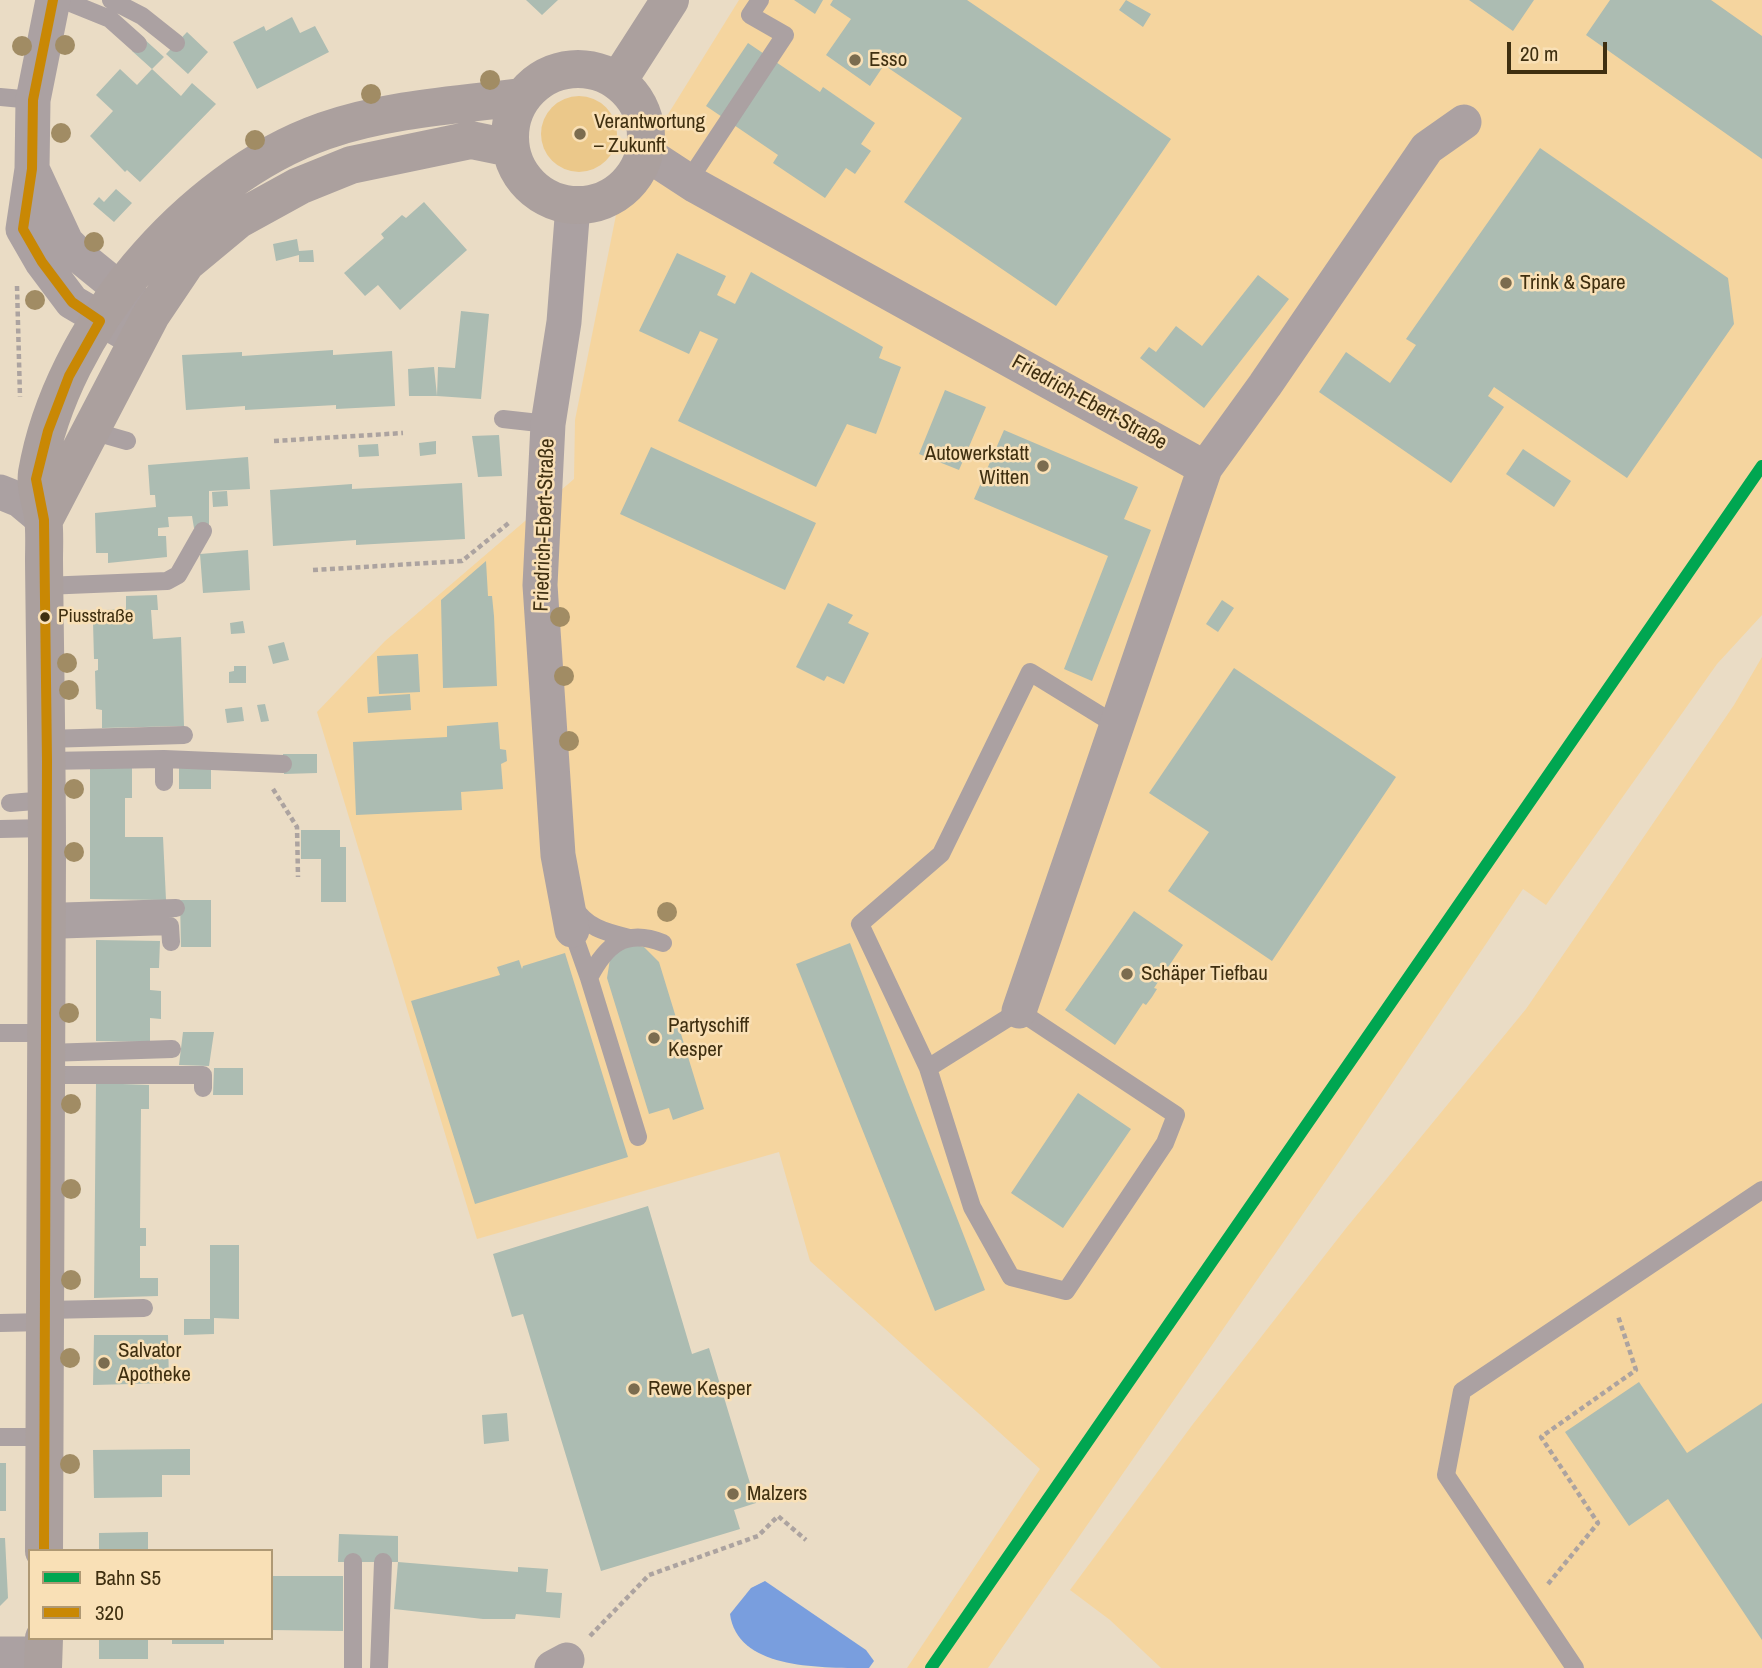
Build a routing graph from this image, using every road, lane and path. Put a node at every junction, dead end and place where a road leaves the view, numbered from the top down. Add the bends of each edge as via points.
1 (53, 0) edge
2 (63, 0) edge
3 (111, 0) edge
4 (670, 0) edge
5 (760, 0) edge
6 (176, 43) dead end
7 (138, 44) dead end
8 (618, 81) junction
9 (522, 97) junction
10 (17, 99) edge
11 (1464, 122) dead end
12 (510, 148) junction
13 (644, 152) junction
14 (32, 169) junction
15 (689, 180) junction
16 (573, 205) junction
17 (42, 262) junction
18 (110, 306) junction
19 (144, 327) junction
20 (20, 408) dead end
21 (503, 419) dead end
22 (548, 424) junction
23 (403, 433) dead end
24 (274, 441) dead end
25 (1205, 468) junction
26 (0, 492) edge
27 (543, 495) junction
28 (44, 520) junction
29 (203, 531) dead end
30 (313, 570) dead end
31 (44, 586) junction
32 (1116, 725) junction
33 (184, 735) dead end
34 (46, 750) junction
35 (164, 759) junction
36 (256, 762) junction
37 (283, 764) dead end
38 (164, 782) dead end
39 (10, 803) dead end
40 (47, 814) junction
41 (0, 829) edge
42 (298, 877) dead end
43 (565, 894) junction
44 (176, 908) dead end
45 (46, 921) junction
46 (565, 931) joint
47 (629, 938) junction
48 (171, 942) dead end
49 (663, 943) dead end
50 (589, 978) junction
51 (1018, 1011) junction
52 (0, 1033) edge
53 (172, 1049) dead end
54 (46, 1054) junction
55 (928, 1068) junction
56 (203, 1088) dead end
57 (638, 1137) dead end
58 (1762, 1190) edge
59 (1609, 1292) junction
60 (144, 1308) dead end
61 (45, 1316) junction
62 (0, 1322) edge
63 (0, 1437) edge
64 (45, 1437) junction
65 (806, 1540) dead end
66 (44, 1549) edge
67 (353, 1562) dead end
68 (383, 1562) dead end
69 (1532, 1604) junction
70 (44, 1653) edge
71 (0, 1654) edge
72 (560, 1664) edge
73 (354, 1668) edge
74 (379, 1668) edge
75 (1575, 1668) edge

1 - 10 street
2 - 7 lane via 110,19
3 - 6 lane via 142,16
4 - 8 street
5 - 15 lane via 750,15 785,35
8 - 9 street via 599,71 578,68 537,81
8 - 13 street via 642,113
9 - 12 street via 510,130
9 - 18 street via 377,115 282,150 189,213
10 - 14 street
11 - 25 street via 1427,148
12 - 16 street via 518,170 532,187 551,200
12 - 19 street via 471,141 431,147 351,165 299,186 239,219 186,263
13 - 15 street, Friedrich-Ebert-Straße
13 - 16 street via 638,170 611,197
14 - 17 street via 23,229
14 - 18 street via 66,242
15 - 25 street, Friedrich-Ebert-Straße
16 - 22 street, Friedrich-Ebert-Straße via 564,323
17 - 18 street via 72,302
17 - 20 path via 17,282
18 - 19 street
18 - 28 street via 69,376 48,431 36,478
19 - 28 street via 110,436
21 - 22 lane
22 - 27 street, Friedrich-Ebert-Straße
23 - 24 path
25 - 32 street
26 - 28 street via 20,500
27 - 30 path via 462,561
27 - 43 street, Friedrich-Ebert-Straße via 540,585 552,856
28 - 31 street
29 - 31 lane via 178,575 167,580
31 - 34 street
32 - 51 street
32 - 55 lane via 1030,672 941,854 860,924
33 - 34 lane
34 - 35 lane
34 - 40 street
35 - 36 lane
35 - 38 lane
36 - 37 lane
36 - 42 path via 297,827
39 - 40 lane
40 - 41 lane
40 - 45 street
43 - 46 street, Friedrich-Ebert-Straße
43 - 47 lane via 597,930
44 - 45 lane
45 - 48 lane via 170,926
45 - 54 street
46 - 50 lane
47 - 49 lane
47 - 50 lane via 608,948
50 - 57 lane
51 - 55 lane
51 - 55 lane via 1176,1115 1166,1143 1066,1291 1011,1277 972,1207
52 - 54 lane
53 - 54 lane
54 - 56 lane via 203,1075
54 - 61 street
58 - 59 lane
59 - 69 path via 1636,1370 1541,1437 1598,1523
59 - 69 lane via 1462,1391 1446,1475
60 - 61 lane
61 - 62 lane
61 - 64 street
63 - 64 lane
64 - 66 street
65 - 72 path via 778,1516 758,1536 649,1575
67 - 73 lane
68 - 74 lane
69 - 75 lane
70 - 71 street

